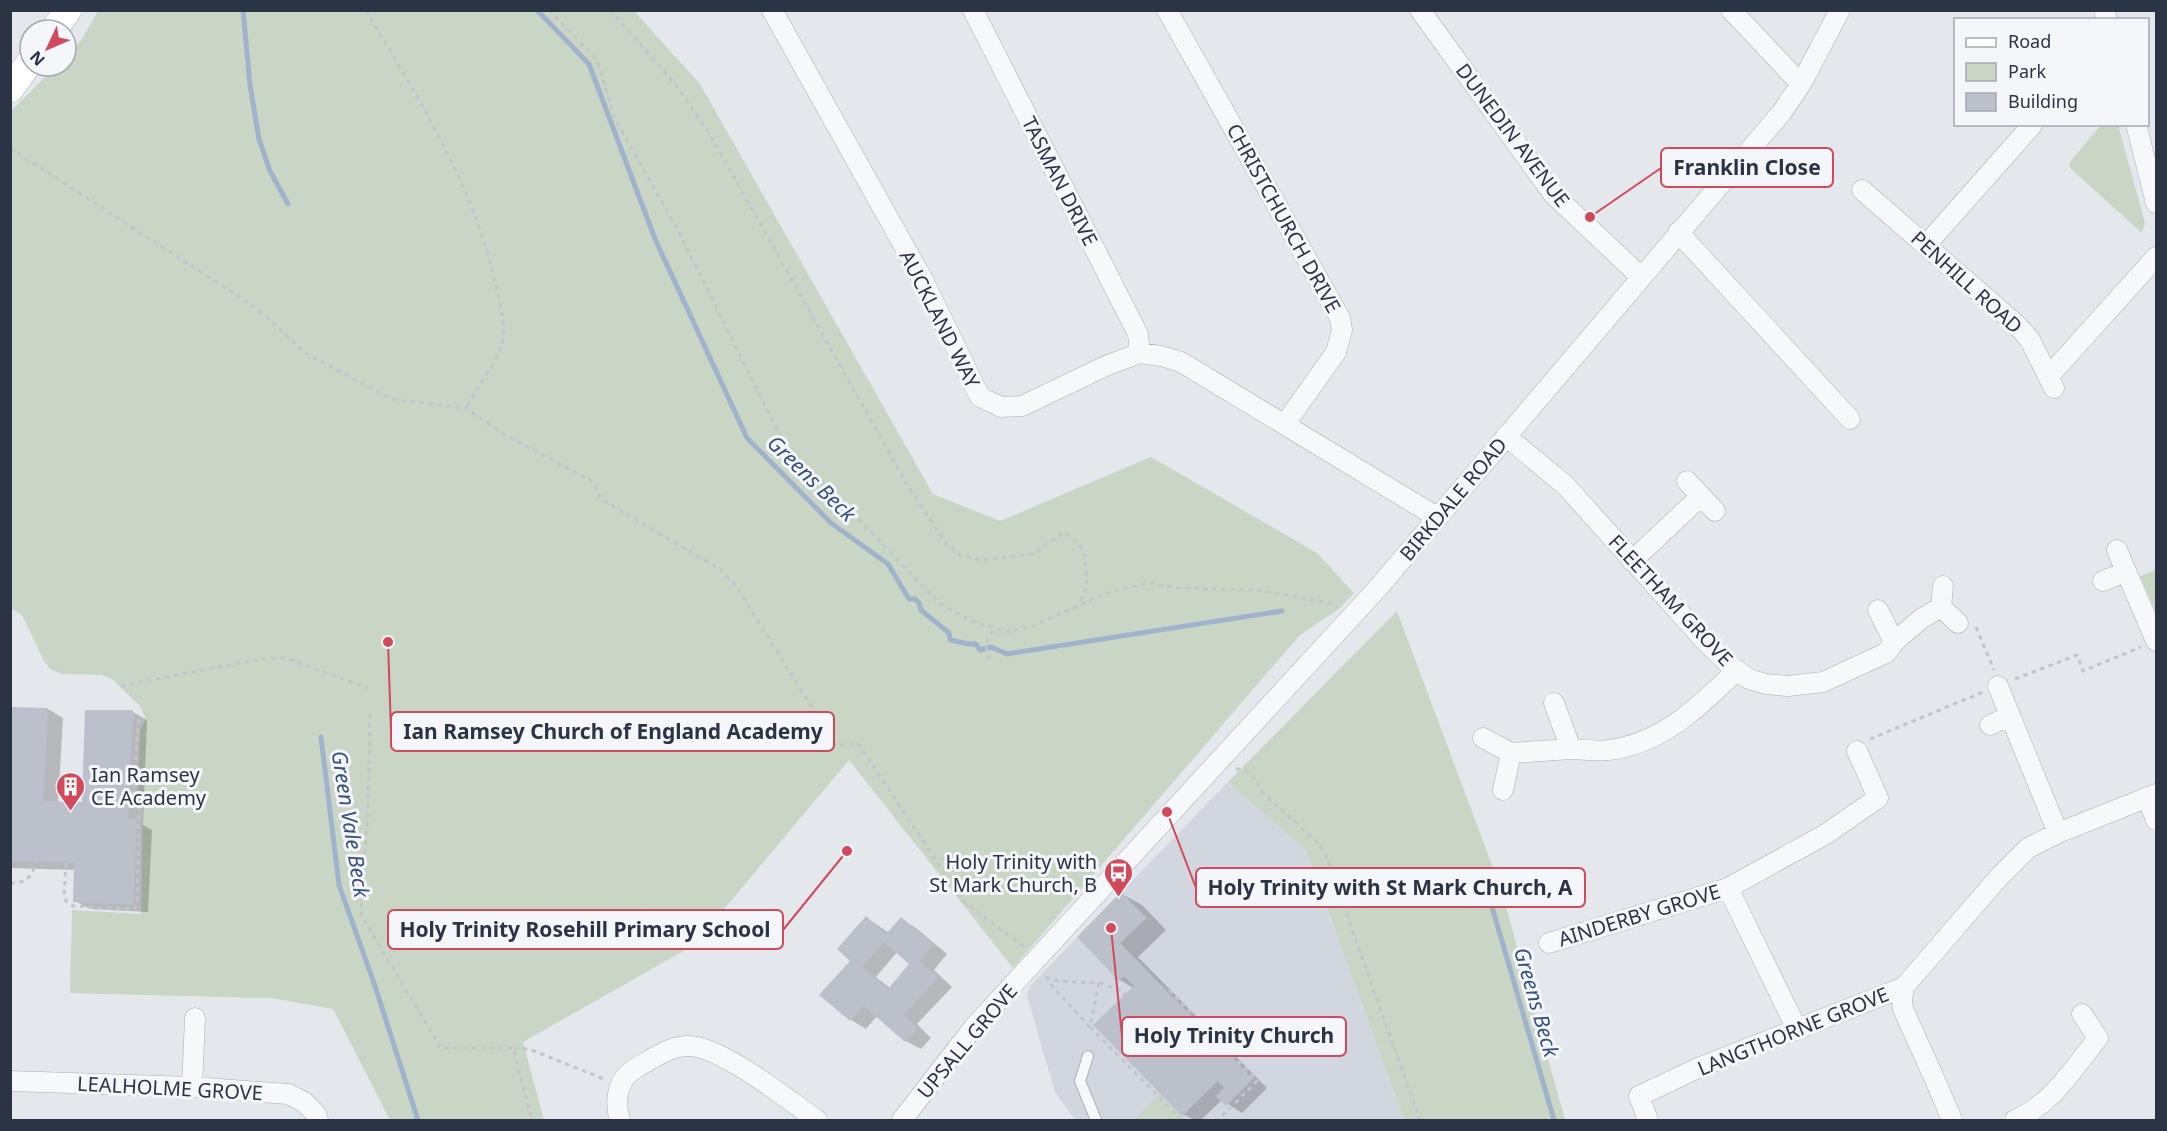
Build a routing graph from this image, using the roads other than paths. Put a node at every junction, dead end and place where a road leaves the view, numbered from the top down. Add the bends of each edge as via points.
1 (772, 10) edge
2 (973, 10) edge
3 (1167, 10) edge
4 (1420, 10) edge
5 (1731, 10) edge
6 (1840, 10) edge
7 (1801, 84) junction
8 (2031, 126) edge
9 (2137, 126) edge
10 (1862, 190) dead end
11 (2157, 202) edge
12 (1678, 232) junction
13 (1926, 244) junction
14 (2157, 257) edge
15 (1641, 277) junction
16 (1140, 353) junction
17 (1850, 419) dead end
18 (1285, 424) junction
19 (1506, 436) junction
20 (1687, 481) dead end
21 (1701, 496) junction
22 (1715, 511) dead end
23 (1437, 517) junction
24 (2116, 550) dead end
25 (1632, 561) junction
26 (2126, 572) junction
27 (2103, 581) dead end
28 (1943, 586) dead end
29 (1941, 608) junction
30 (1878, 610) dead end
31 (1958, 623) road end
32 (2157, 640) edge
33 (1894, 642) junction
34 (1737, 670) junction
35 (1997, 681) road end
36 (1554, 703) dead end
37 (2010, 716) junction
38 (1990, 725) dead end
39 (1483, 738) dead end
40 (1570, 749) junction
41 (1857, 751) dead end
42 (1511, 753) junction
43 (1503, 790) dead end
44 (2152, 795) edge
45 (2157, 820) edge
46 (2058, 833) junction
47 (1728, 888) junction
48 (1549, 943) dead end
49 (1034, 961) joint
50 (1904, 987) junction
51 (2082, 1014) dead end
52 (195, 1018) dead end
53 (1797, 1029) junction
54 (1088, 1056) dead end
55 (10, 1081) edge
56 (192, 1087) junction
57 (318, 1120) edge
58 (620, 1120) edge
59 (817, 1120) edge
60 (902, 1120) edge
61 (1096, 1120) edge
62 (1648, 1120) edge
63 (1952, 1120) edge
64 (2015, 1120) edge

1 - 16 street, AUCKLAND WAY via 923,280 980,397 1001,407 1022,406
2 - 16 street, TASMAN DRIVE via 1138,334
3 - 18 street, CHRISTCHURCH DRIVE via 1340,318 1342,330 1336,352
4 - 15 street, DUNEDIN AVENUE via 1554,195
5 - 7 street
6 - 7 street, BIRKDALE ROAD
7 - 12 street, BIRKDALE ROAD via 1782,112
8 - 13 street
9 - 11 street
10 - 13 street, PENHILL ROAD
12 - 15 street, BIRKDALE ROAD
12 - 17 street
13 - 14 street, PENHILL ROAD via 2017,325 2030,340 2052,382
15 - 19 street, BIRKDALE ROAD
16 - 18 street via 1181,362
18 - 23 street
19 - 23 street, BIRKDALE ROAD
19 - 25 street, FLEETHAM GROVE via 1566,486
20 - 21 street
21 - 22 street
21 - 25 street
23 - 49 street, BIRKDALE ROAD via 1377,589
24 - 26 street
25 - 34 street, FLEETHAM GROVE
26 - 27 street
26 - 32 street
28 - 29 street
29 - 31 street
29 - 33 street, FLEETHAM GROVE
30 - 33 street
33 - 34 street, FLEETHAM GROVE via 1886,653 1823,682 1766,684
34 - 40 street via 1696,711 1669,729 1636,744 1607,750
35 - 37 street
36 - 40 street
37 - 38 street
37 - 46 street
39 - 42 street
40 - 42 street
41 - 47 street, AINDERBY GROVE via 1878,798 1826,834
42 - 43 street
44 - 45 street
44 - 46 street, LANGTHORNE GROVE
46 - 50 street, LANGTHORNE GROVE via 2021,855
47 - 48 street, AINDERBY GROVE
47 - 53 street, AINDERBY GROVE
49 - 60 street, UPSALL GROVE via 974,1027
50 - 53 street, LANGTHORNE GROVE
50 - 63 street via 1903,1010
51 - 64 street via 2098,1038 2044,1103
52 - 56 street
53 - 62 street, LANGTHORNE GROVE via 1639,1096
54 - 61 lane via 1080,1081
55 - 56 street, LEALHOLME GROVE
56 - 57 street, LEALHOLME GROVE via 288,1094 304,1102
58 - 59 street via 619,1086 628,1072 670,1049 688,1046 708,1049 727,1058

